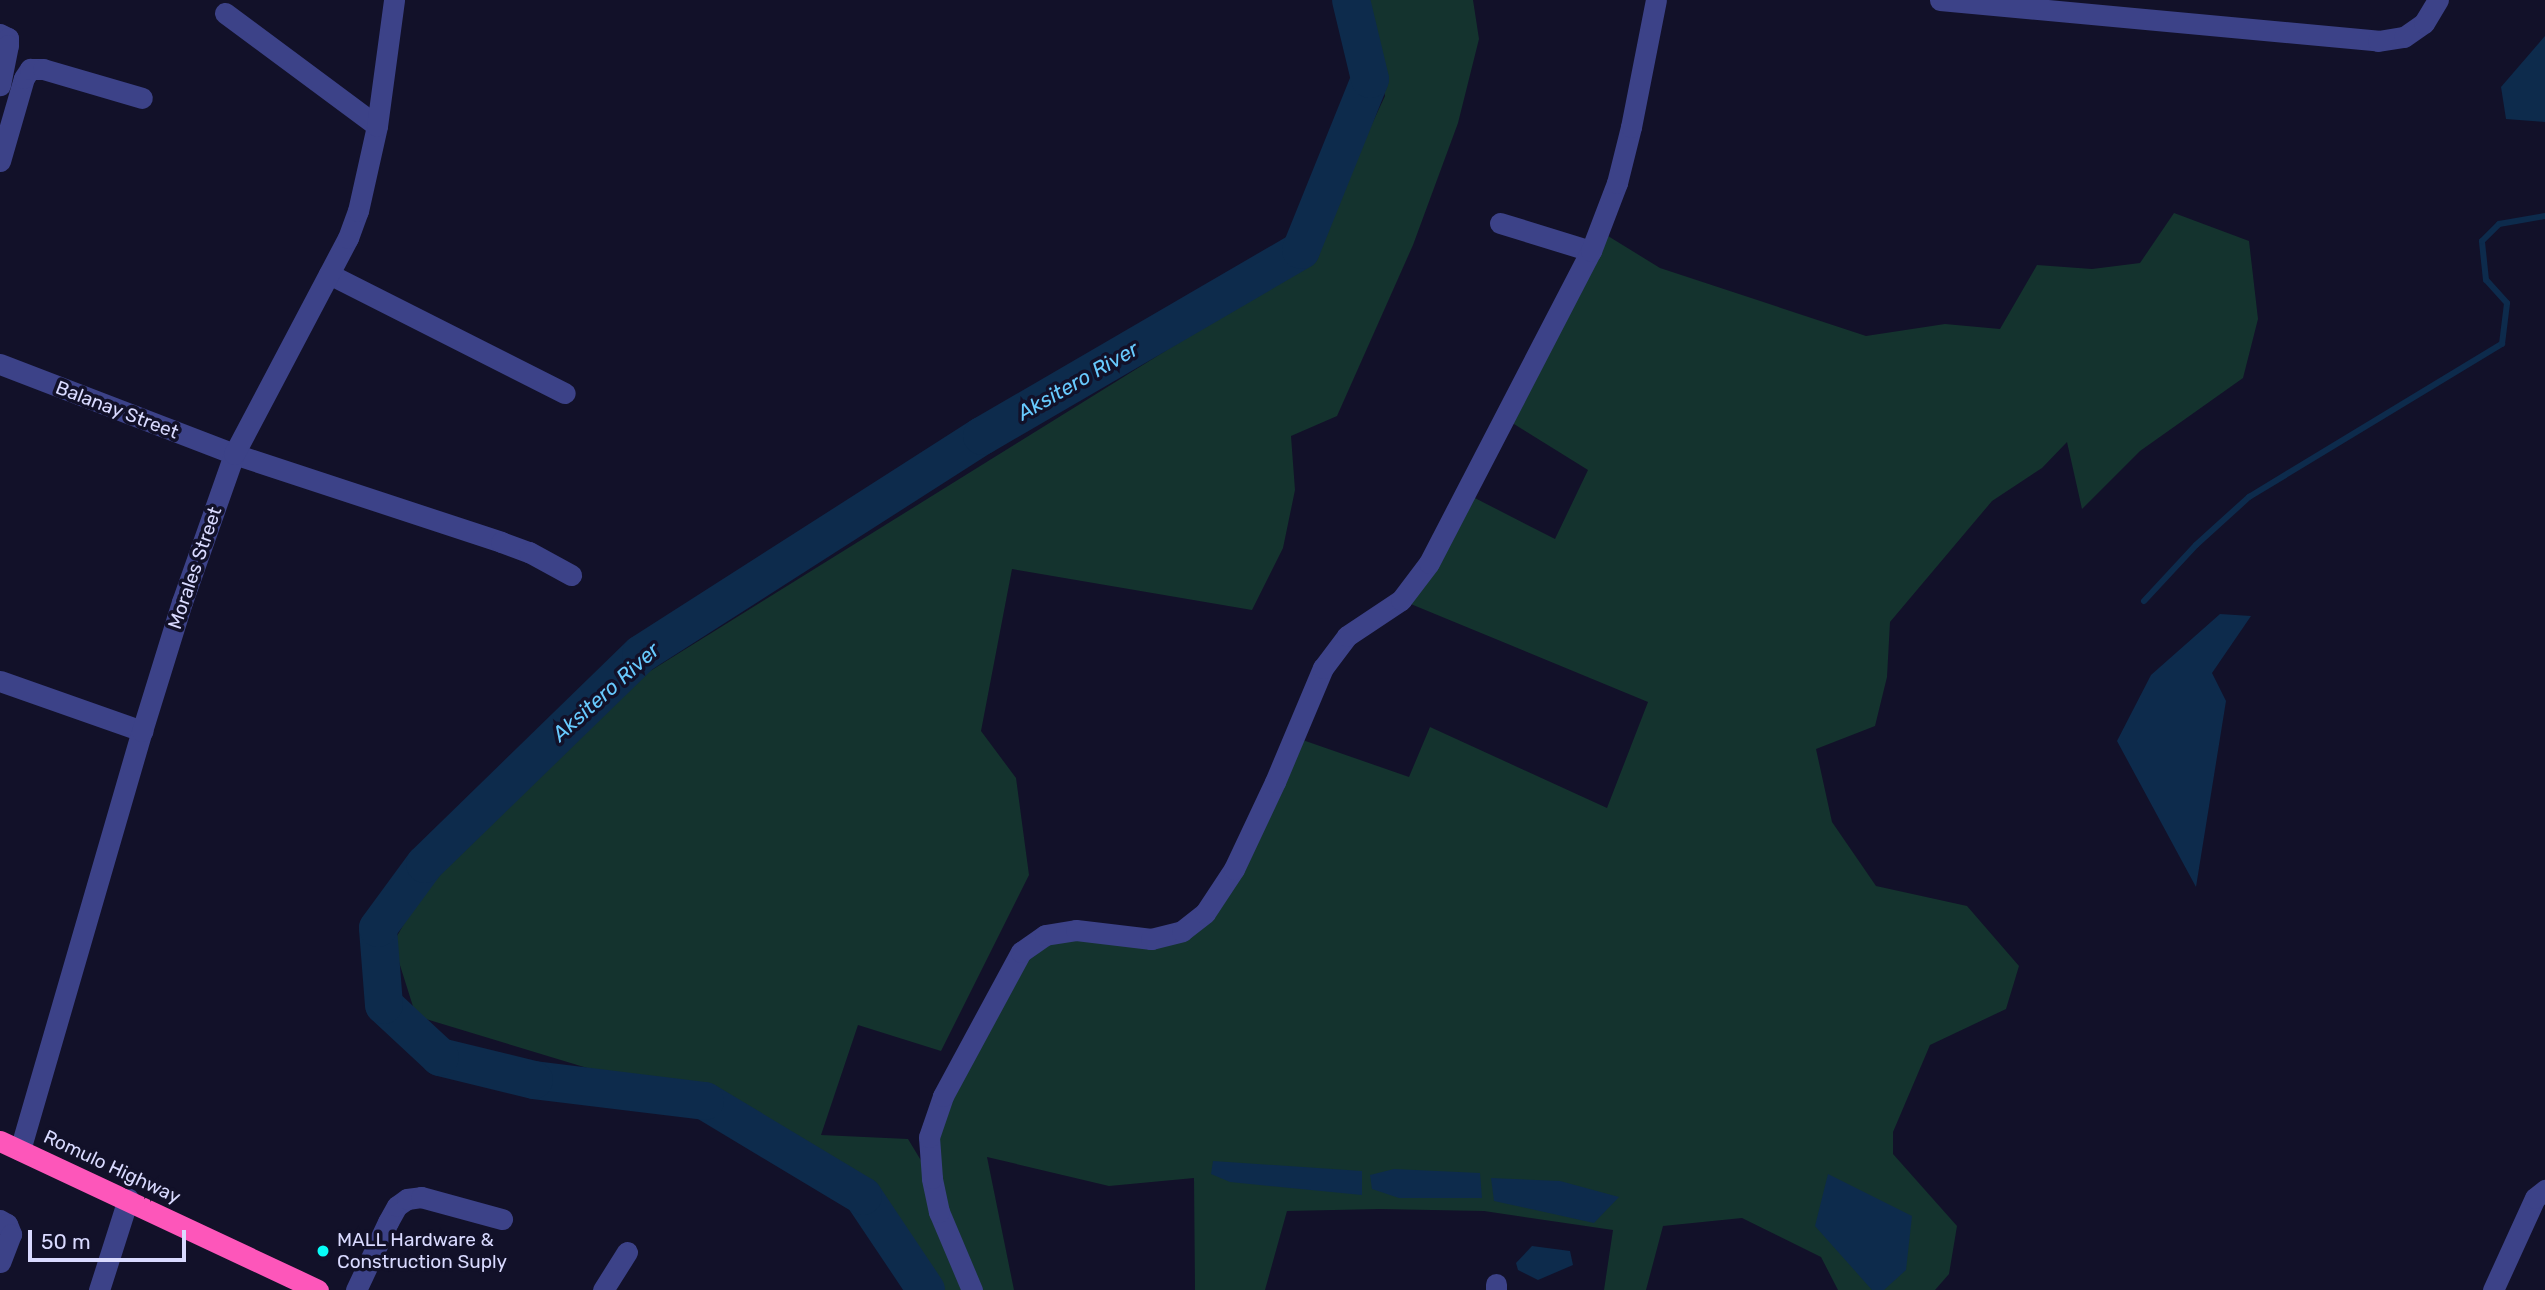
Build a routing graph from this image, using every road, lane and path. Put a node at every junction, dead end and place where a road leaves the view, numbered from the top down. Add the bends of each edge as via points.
1 (394, 0) edge
2 (1656, 0) edge
3 (1940, 0) edge
4 (2438, 0) edge
5 (225, 13) dead end
6 (0, 34) edge
7 (0, 85) edge
8 (142, 98) dead end
9 (7, 106) edge
10 (377, 126) junction
11 (0, 161) edge
12 (1500, 223) dead end
13 (1591, 251) junction
14 (329, 274) junction
15 (0, 364) edge
16 (565, 393) dead end
17 (234, 454) junction
18 (570, 576) dead end
19 (0, 681) edge
20 (142, 731) junction
21 (0, 1141) edge
22 (20, 1150) junction
23 (2545, 1190) edge
24 (128, 1199) junction
25 (502, 1219) dead end
26 (0, 1220) edge
27 (627, 1252) dead end
28 (0, 1262) edge
29 (99, 1290) edge
30 (318, 1290) edge
31 (356, 1290) edge
32 (603, 1290) edge
33 (972, 1290) edge
34 (2493, 1290) edge

1 - 10 street, Morales Street
2 - 13 street via 1617,183
3 - 4 street via 2378,41 2404,37 2424,23
5 - 10 street
6 - 7 street via 8,38 8,45
8 - 9 street via 30,69
9 - 11 street
10 - 14 street, Morales Street via 358,211
12 - 13 street
13 - 33 street via 1429,563 1401,600 1347,636 1322,668 1234,869 1205,913 1182,931 1151,939 1076,930 1045,935 1021,952 943,1096 929,1137 939,1212
14 - 16 street
14 - 17 street, Morales Street
15 - 17 street, Balanay Street
17 - 18 street, Balanay Street via 529,552
17 - 20 street, Morales Street
19 - 20 street
20 - 22 street, Morales Street
21 - 22 highway, Romulo Highway
22 - 24 highway, Romulo Highway
23 - 34 street via 2535,1198
24 - 29 street
24 - 30 highway, Romulo Highway
25 - 31 street via 421,1197 407,1199 388,1222
26 - 28 street via 11,1234
27 - 32 street

